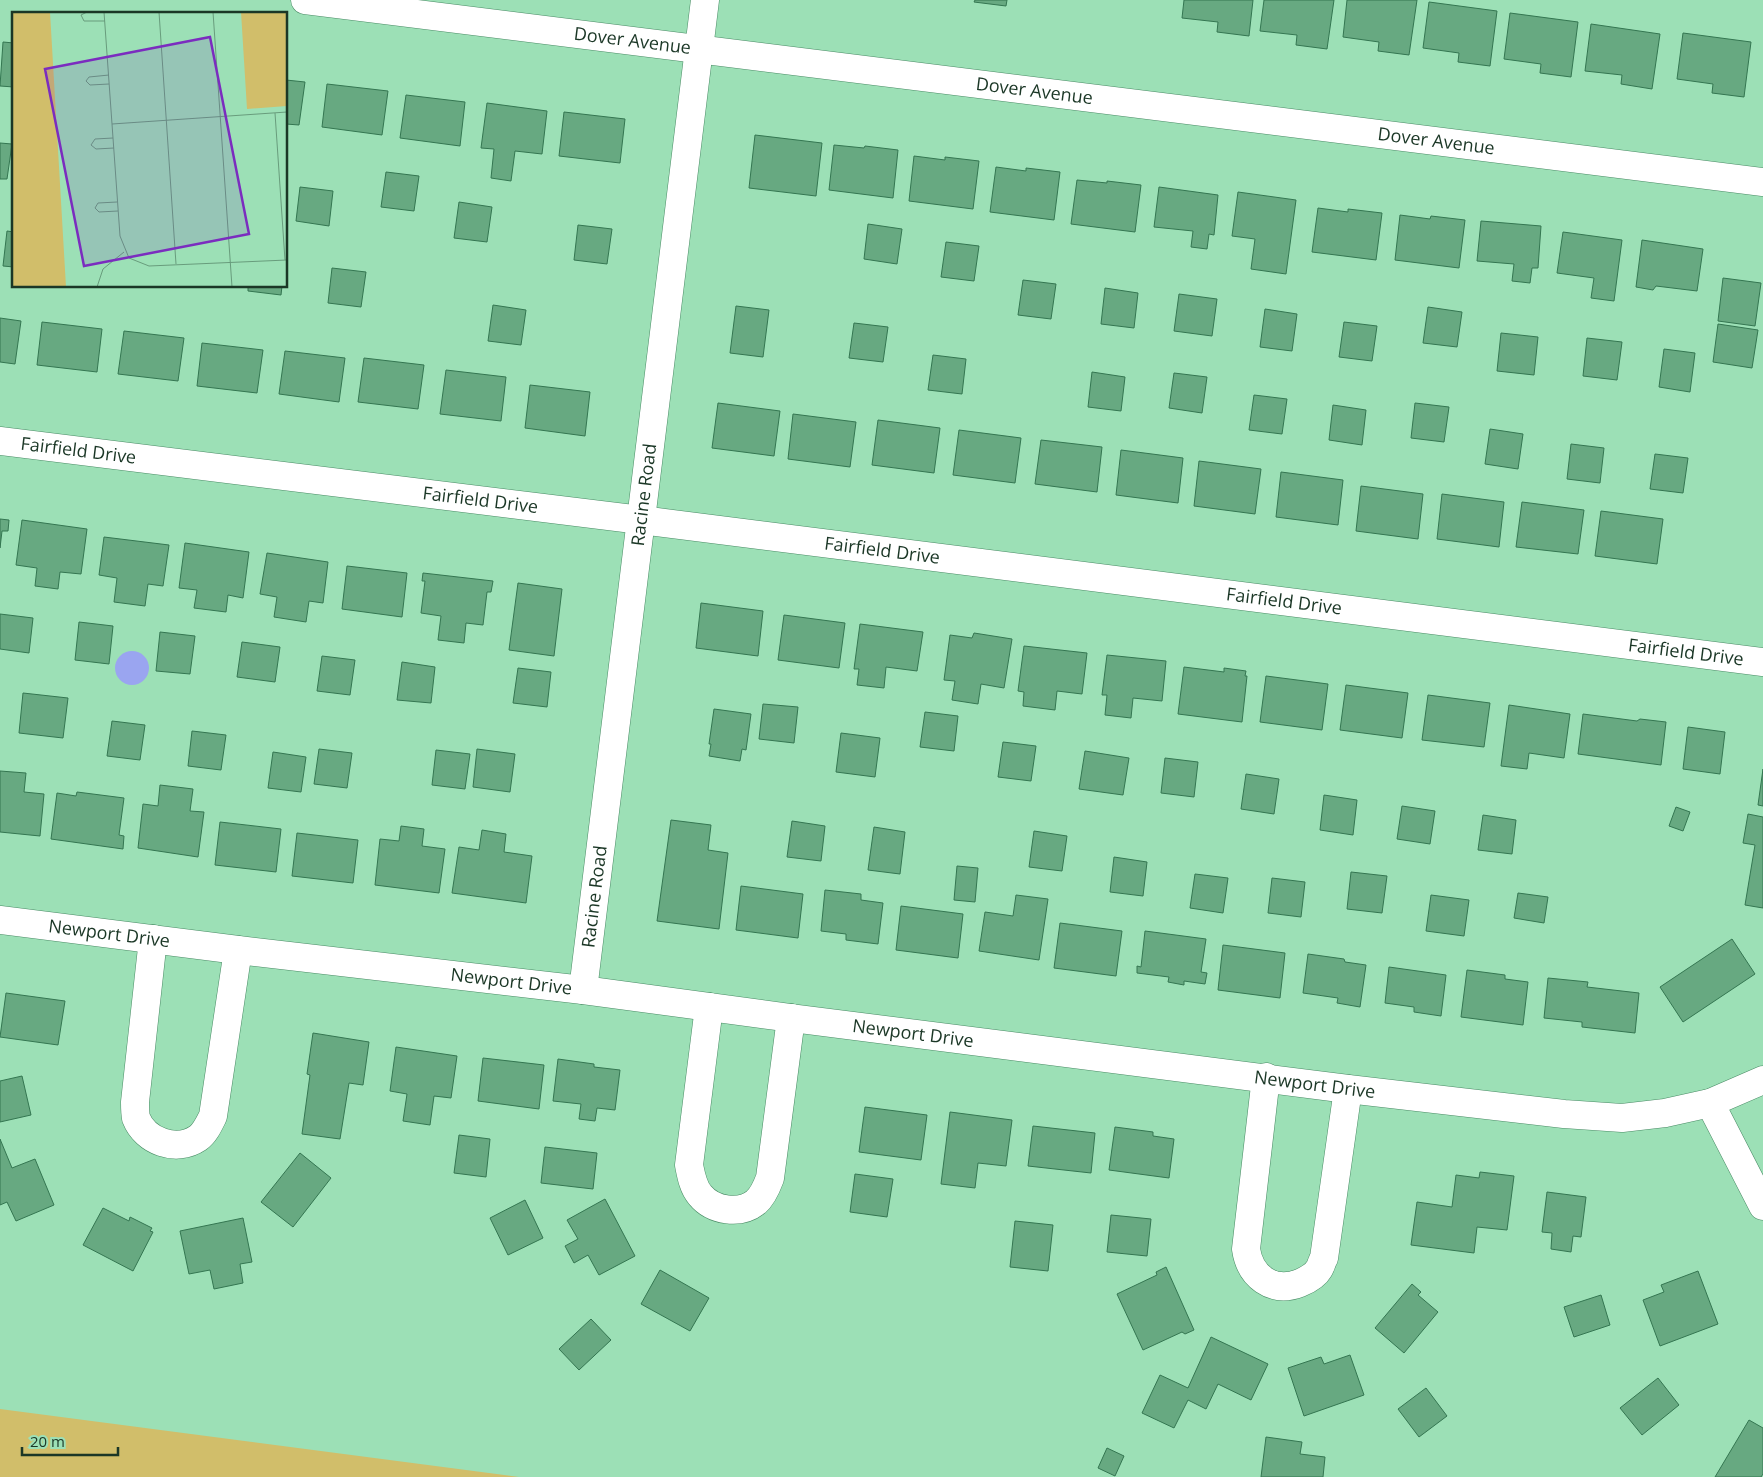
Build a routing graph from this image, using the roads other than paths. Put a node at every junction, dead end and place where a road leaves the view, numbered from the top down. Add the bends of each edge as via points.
1 (305, 0) edge
2 (705, 0) edge
3 (699, 49) junction
4 (1763, 182) edge
5 (0, 441) edge
6 (641, 520) junction
7 (1763, 662) edge
8 (0, 920) edge
9 (153, 939) junction
10 (238, 950) junction
11 (583, 990) junction
12 (709, 1007) junction
13 (791, 1018) junction
14 (1266, 1078) junction
15 (1763, 1080) edge
16 (1348, 1089) junction
17 (1710, 1103) junction
18 (1763, 1206) edge

1 - 3 street, Dover Avenue
2 - 3 street, Racine Road
3 - 4 street, Dover Avenue
3 - 6 street, Racine Road
5 - 6 street, Fairfield Drive
6 - 7 street, Fairfield Drive
6 - 11 street, Racine Road
8 - 9 street, Newport Drive
9 - 10 street, Newport Drive
9 - 10 street via 136,1117 154,1139 169,1145 185,1144 198,1138 208,1128 213,1116
10 - 11 street, Newport Drive
11 - 12 street, Newport Drive
12 - 13 street, Newport Drive
12 - 13 street via 689,1166 699,1195 711,1205 726,1210 742,1210 756,1202 770,1178
13 - 14 street, Newport Drive
14 - 16 street, Newport Drive
14 - 16 street via 1246,1248 1248,1262 1256,1274 1282,1286 1309,1279 1319,1270 1324,1258
15 - 17 street, Newport Drive
16 - 17 street, Newport Drive via 1622,1118
17 - 18 street

